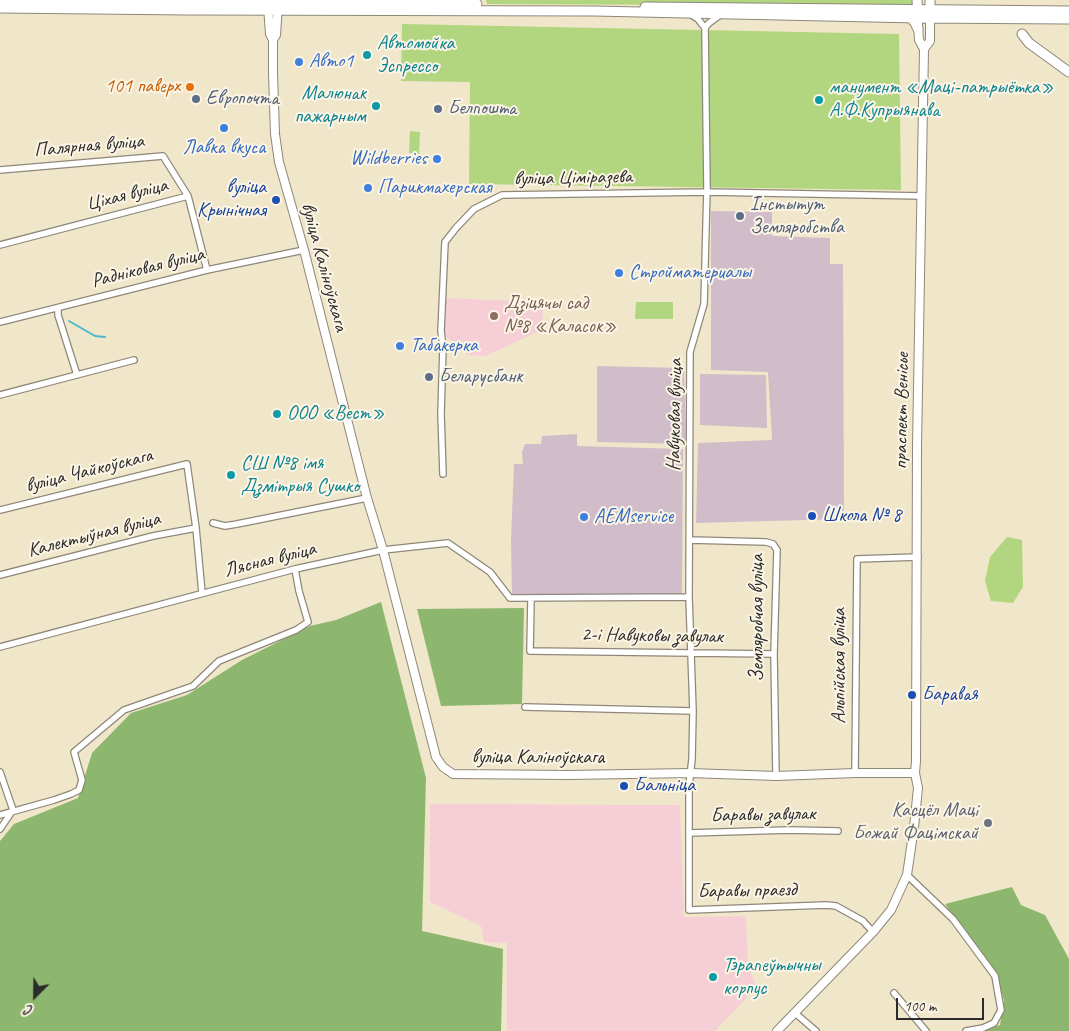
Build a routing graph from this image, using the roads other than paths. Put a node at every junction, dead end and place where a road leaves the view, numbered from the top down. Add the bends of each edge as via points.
1 (917, 0) edge
2 (930, 0) edge
3 (0, 2) edge
4 (273, 7) junction
5 (0, 8) edge
6 (1069, 11) edge
7 (690, 14) junction
8 (721, 14) junction
9 (930, 14) junction
10 (914, 15) junction
11 (1069, 19) edge
12 (705, 28) junction
13 (918, 29) joint
14 (1022, 34) dead end
15 (924, 49) junction
16 (1069, 72) edge
17 (0, 170) edge
18 (707, 192) junction
19 (188, 196) junction
20 (922, 196) junction
21 (0, 245) edge
22 (304, 250) junction
23 (207, 270) junction
24 (58, 308) junction
25 (0, 322) edge
26 (134, 360) dead end
27 (77, 375) junction
28 (0, 395) edge
29 (443, 474) dead end
30 (367, 498) junction
31 (0, 510) edge
32 (213, 524) dead end
33 (196, 528) junction
34 (690, 540) junction
35 (383, 550) junction
36 (918, 557) junction
37 (295, 569) junction
38 (0, 575) edge
39 (202, 593) junction
40 (689, 597) junction
41 (531, 599) junction
42 (0, 647) edge
43 (691, 654) junction
44 (774, 654) junction
45 (525, 707) dead end
46 (693, 711) junction
47 (0, 772) edge
48 (690, 773) junction
49 (855, 773) junction
50 (915, 773) junction
51 (776, 776) junction
52 (13, 810) junction
53 (0, 815) edge
54 (0, 829) edge
55 (838, 831) dead end
56 (689, 833) junction
57 (907, 875) junction
58 (873, 932) junction
59 (894, 994) dead end
60 (795, 1013) junction
61 (777, 1031) edge
62 (816, 1031) edge
63 (926, 1031) edge
64 (966, 1031) edge

1 - 10 main road
2 - 9 main road
3 - 4 main road
4 - 5 main road
4 - 7 main road
4 - 10 main road via 426,4
4 - 22 street, вуліца Каліноўскага via 276,146
6 - 9 main road
7 - 8 main road
7 - 12 street
8 - 10 main road
8 - 12 street
9 - 10 main road
9 - 11 main road
9 - 15 street, праспект Венісье via 930,41
10 - 13 main road
12 - 18 street, Навуковая вуліца
13 - 15 street, праспект Венісье
14 - 16 main road via 1029,43
15 - 20 street, праспект Венісье
17 - 19 street, Палярная вуліца via 163,156
18 - 20 street, вуліца Ціміразева
18 - 29 street, вуліца Ціміразева via 502,195 474,210 456,228 445,242 441,331
18 - 34 street, Навуковая вуліца via 704,304 690,352
19 - 21 street, Ціхая вуліца
19 - 23 street, Ціхая вуліца
20 - 36 street, праспект Венісье
22 - 23 street, Радніковая вуліца
22 - 30 street, вуліца Каліноўскага
23 - 24 street, Радніковая вуліца
24 - 25 street, Радніковая вуліца
24 - 27 street
26 - 27 street
27 - 28 street
30 - 32 street via 237,524
30 - 35 street, вуліца Каліноўскага
31 - 33 street, вуліца Чайкоўскага via 187,464
33 - 38 street, Калектыўная вуліца
33 - 39 street
34 - 40 street, Навуковая вуліца
34 - 44 street, Земляробчая вуліца via 773,544 777,550
35 - 37 street, Лясная вуліца
35 - 41 street, Лясная вуліца via 448,543 490,572 510,598
35 - 48 street, вуліца Каліноўскага via 436,757 443,767 453,774
36 - 49 street, Альпійская вуліца via 857,560
36 - 50 street, праспект Венісье
37 - 39 street, Лясная вуліца
37 - 52 street via 308,622 296,630 219,661 193,686 124,710 74,752 82,780 79,790
39 - 42 street, Лясная вуліца
40 - 41 street, Лясная вуліца
40 - 43 street, Навуковая вуліца
41 - 43 street, 2-і Навуковы завулак via 530,651
43 - 44 street, 2-і Навуковы завулак
43 - 46 street, Навуковая вуліца
44 - 51 street, Земляробчая вуліца
45 - 46 street
46 - 48 street, Навуковая вуліца
47 - 52 street
48 - 51 street, вуліца Каліноўскага
48 - 56 street, Баравы праезд
49 - 50 street, вуліца Каліноўскага
49 - 51 street, вуліца Каліноўскага
50 - 57 street, праспект Венісье via 918,788
52 - 53 street
52 - 54 street
55 - 56 street, Баравы завулак
56 - 58 street, Баравы праезд via 689,910 836,906 863,921
57 - 58 street, праспект Венісье via 890,910
57 - 64 street via 953,919 995,976 1001,1010 994,1023
58 - 60 street, праспект Венісье
59 - 63 street
60 - 61 street, праспект Венісье
60 - 62 street

